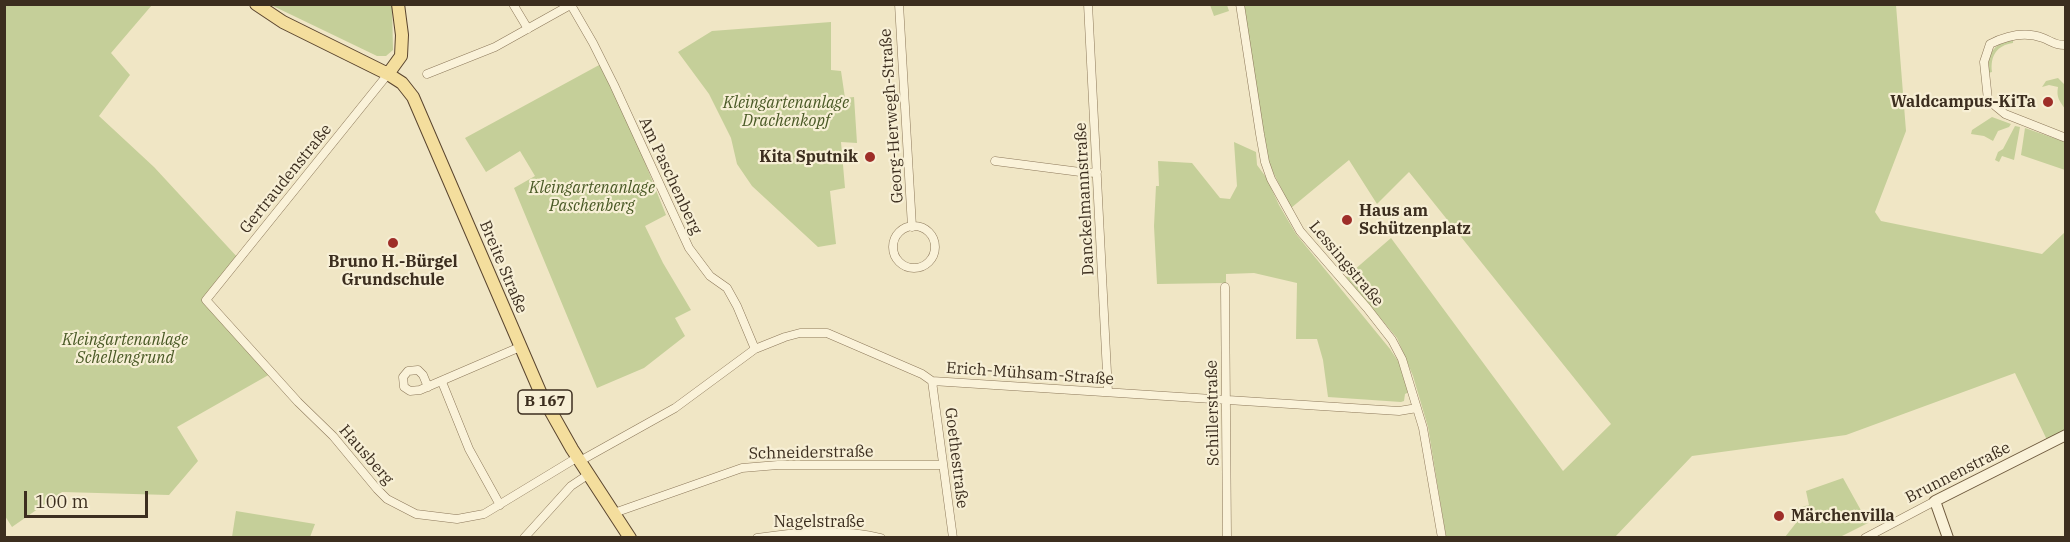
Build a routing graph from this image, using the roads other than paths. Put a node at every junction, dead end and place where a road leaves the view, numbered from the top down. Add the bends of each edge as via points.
1 (256, 4) edge
2 (398, 4) edge
3 (513, 4) edge
4 (899, 4) edge
5 (1088, 4) edge
6 (1240, 4) edge
7 (572, 5) edge
8 (528, 29) junction
9 (2066, 45) edge
10 (388, 74) junction
11 (428, 74) dead end
12 (2066, 138) edge
13 (995, 161) dead end
14 (1097, 172) junction
15 (912, 226) junction
16 (1225, 287) dead end
17 (206, 300) joint
18 (520, 347) junction
19 (755, 350) junction
20 (932, 381) junction
21 (442, 382) junction
22 (428, 387) dead end
23 (1108, 392) junction
24 (1226, 400) junction
25 (1417, 408) junction
26 (2066, 435) edge
27 (579, 459) junction
28 (944, 465) junction
29 (589, 474) junction
30 (1935, 501) junction
31 (500, 505) junction
32 (614, 513) junction
33 (524, 537) edge
34 (630, 537) edge
35 (757, 537) edge
36 (881, 537) edge
37 (953, 537) edge
38 (1227, 537) edge
39 (1442, 537) edge
40 (1865, 537) edge
41 (1948, 537) edge

1 - 10 main road, B 167 via 283,22
2 - 10 main road via 401,56
3 - 8 street
4 - 15 street, Georg-Herwegh-Straße
5 - 14 street, Danckelmannstraße
6 - 25 street, Lessingstraße via 1271,179 1300,231 1392,340
7 - 8 street, Am Paschenberg
7 - 19 street, Am Paschenberg via 609,74 689,248 710,276 727,288
8 - 11 street, Am Paschenberg
9 - 12 street via 2041,37 2006,36 1990,44 1984,62 1988,100 2005,114
10 - 17 street, Gertraudenstraße
10 - 18 main road, Breite Straße / B 167 via 413,96
13 - 14 street
14 - 23 street, Danckelmannstraße
15 - 15 street, Georg-Herwegh-Straße via 899,232 893,245 902,264 916,268 928,262 935,249 926,230
16 - 24 street, Schillerstraße
17 - 31 street, Hausberg via 387,499 416,514 446,518 484,514
18 - 21 street
18 - 27 main road, Breite Straße / B 167 via 548,409
19 - 20 street, Erich-Mühsam-Straße via 800,333 827,333
19 - 27 street, Erich-Mühsam-Straße via 675,408
20 - 23 street, Erich-Mühsam-Straße
20 - 28 street, Goethestraße
21 - 22 street
21 - 31 street via 469,449
23 - 24 street, Erich-Mühsam-Straße
24 - 25 street, Erich-Mühsam-Straße via 1399,411
24 - 38 street, Schillerstraße
25 - 39 street, Lessingstraße
26 - 30 main road, Brunnenstraße
27 - 29 main road, Breite Straße / B 167
27 - 31 street, Hausberg
28 - 32 street, Schneiderstraße via 742,468
28 - 37 street, Goethestraße
29 - 32 main road, Breite Straße / B 167
29 - 33 street via 571,486
30 - 40 street, Brunnenstraße
30 - 41 main road
32 - 34 main road, Breite Straße / B 167
35 - 36 street, Nagelstraße via 797,533

